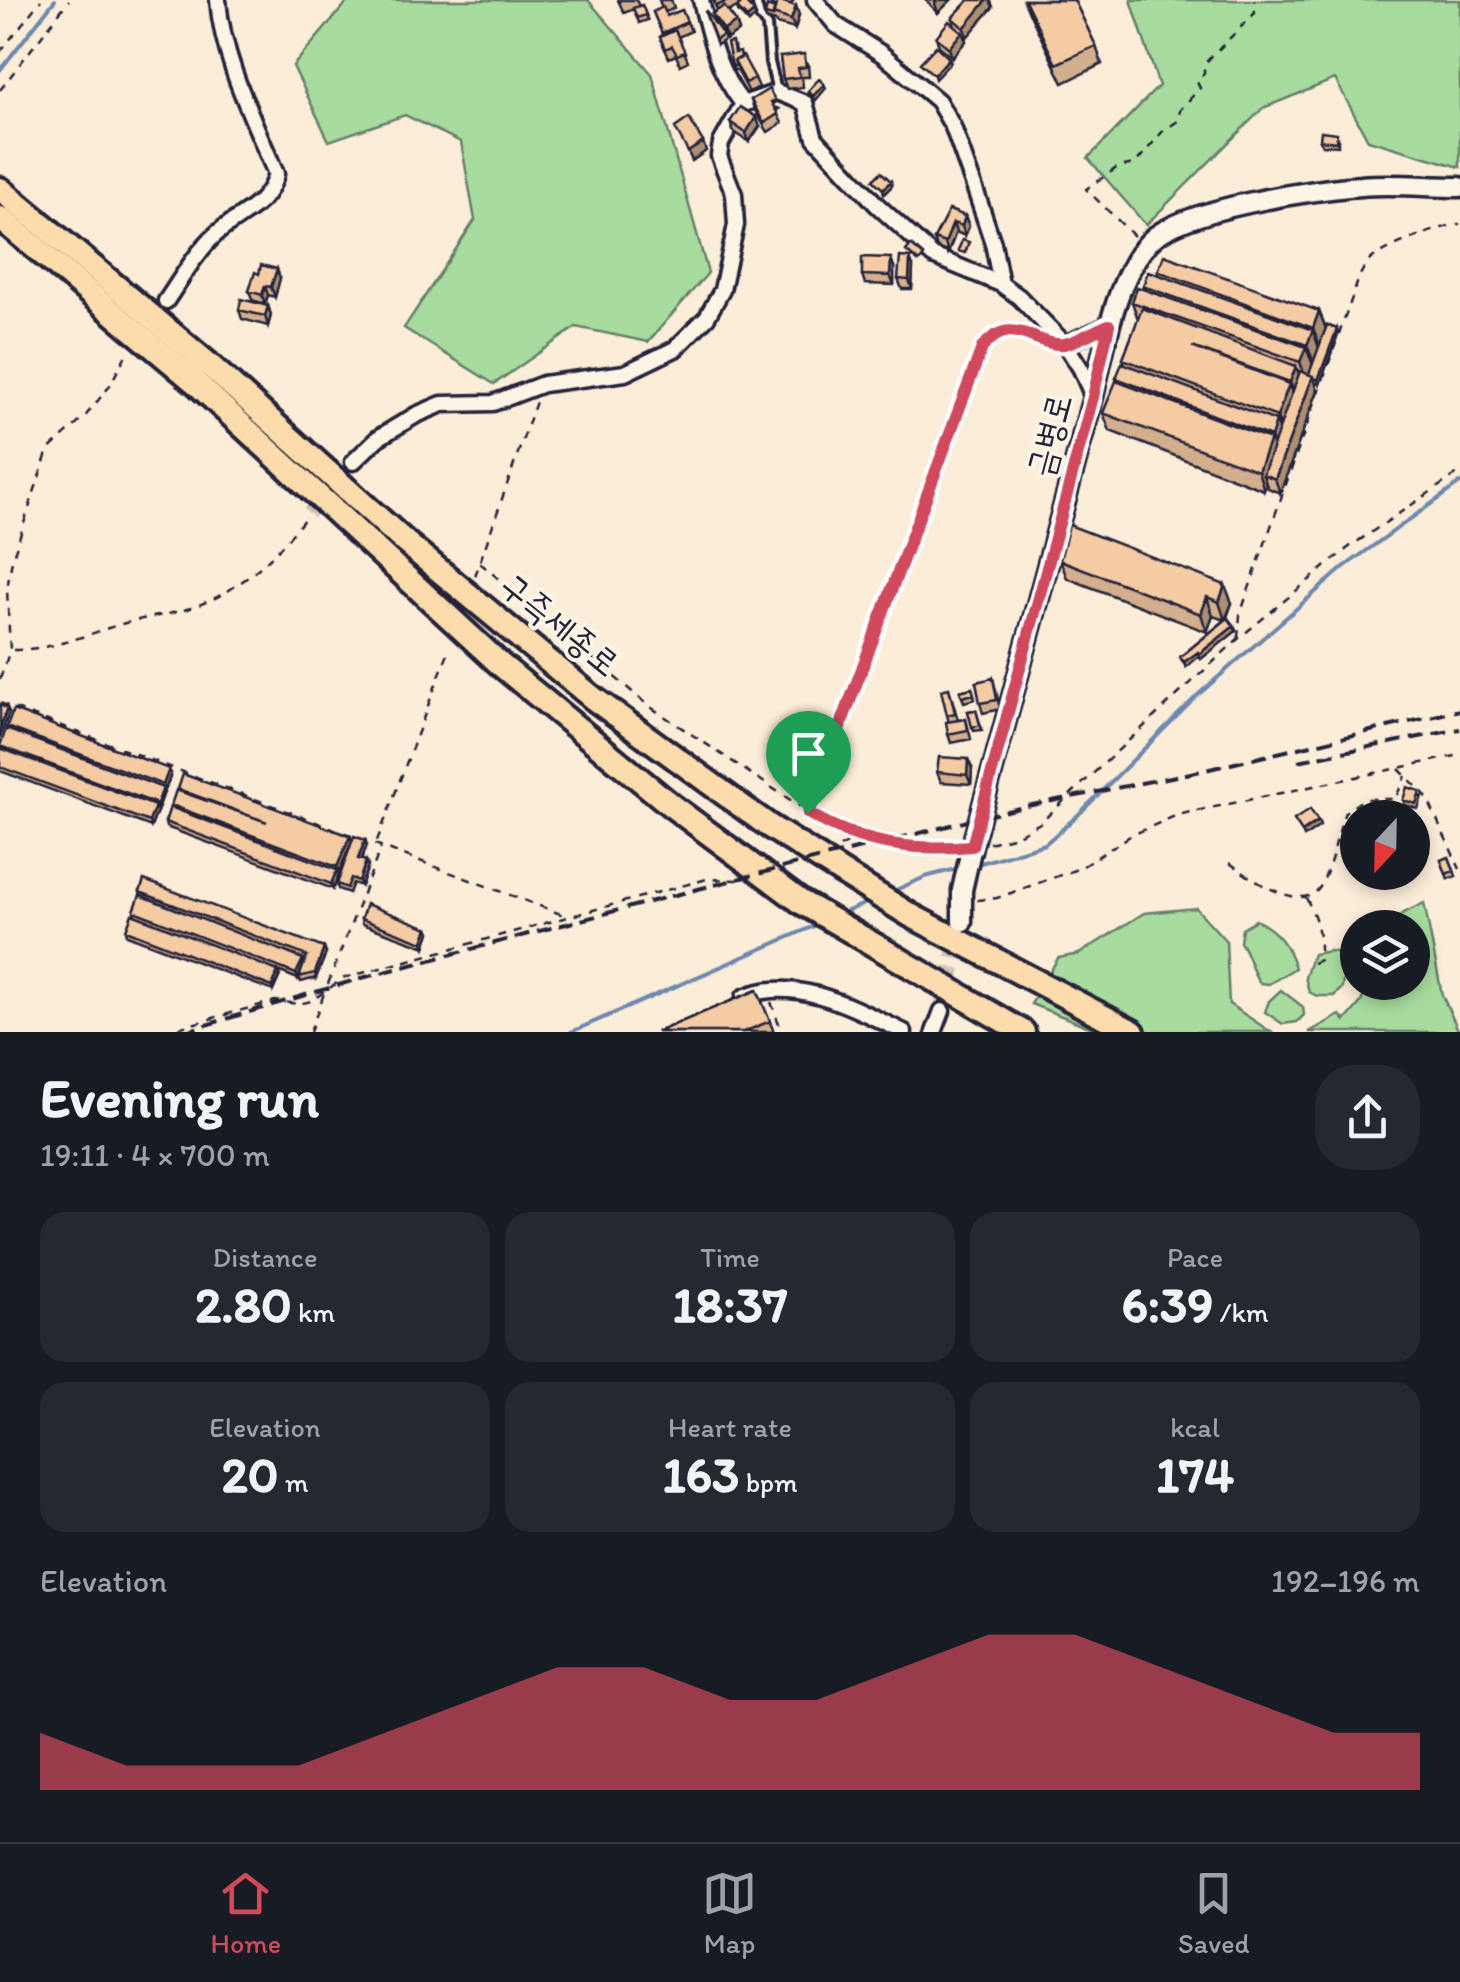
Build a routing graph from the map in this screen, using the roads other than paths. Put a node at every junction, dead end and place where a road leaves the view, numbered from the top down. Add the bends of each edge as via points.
1 (218, 0) edge
2 (701, 0) edge
3 (815, 0) edge
4 (758, 5) dead end
5 (777, 92) junction
6 (742, 104) junction
7 (1460, 187) edge
8 (0, 189) edge
9 (0, 218) edge
10 (1001, 284) junction
11 (166, 301) dead end
12 (1109, 325) junction
13 (1064, 344) junction
14 (1093, 397) junction
15 (352, 462) tunnel mouth
16 (962, 922) tunnel mouth
17 (732, 1003) edge
18 (942, 1011) tunnel mouth
19 (904, 1032) edge
20 (934, 1032) edge
21 (1023, 1032) edge
22 (1133, 1032) edge

1 - 11 street via 232,64 276,174 262,202 214,236
2 - 6 street via 713,50
3 - 10 street via 836,25 938,101 975,189
4 - 5 lane
5 - 6 street
5 - 10 street via 805,102 814,138 905,233 933,256
6 - 15 street via 719,156 734,194 736,225 722,290 675,349 625,374 543,384 494,402 442,404 378,438
7 - 12 street, 금병로 via 1361,186 1189,217 1144,249
8 - 22 highway, 구즉세종로 via 593,698 848,877
9 - 21 highway, 구즉세종로 via 194,382 502,666 672,806 801,902
10 - 13 street
12 - 13 street
12 - 14 street, 금병로
13 - 14 street
14 - 16 street, 금병로 via 972,846
17 - 19 street via 777,990 815,995
18 - 20 street

